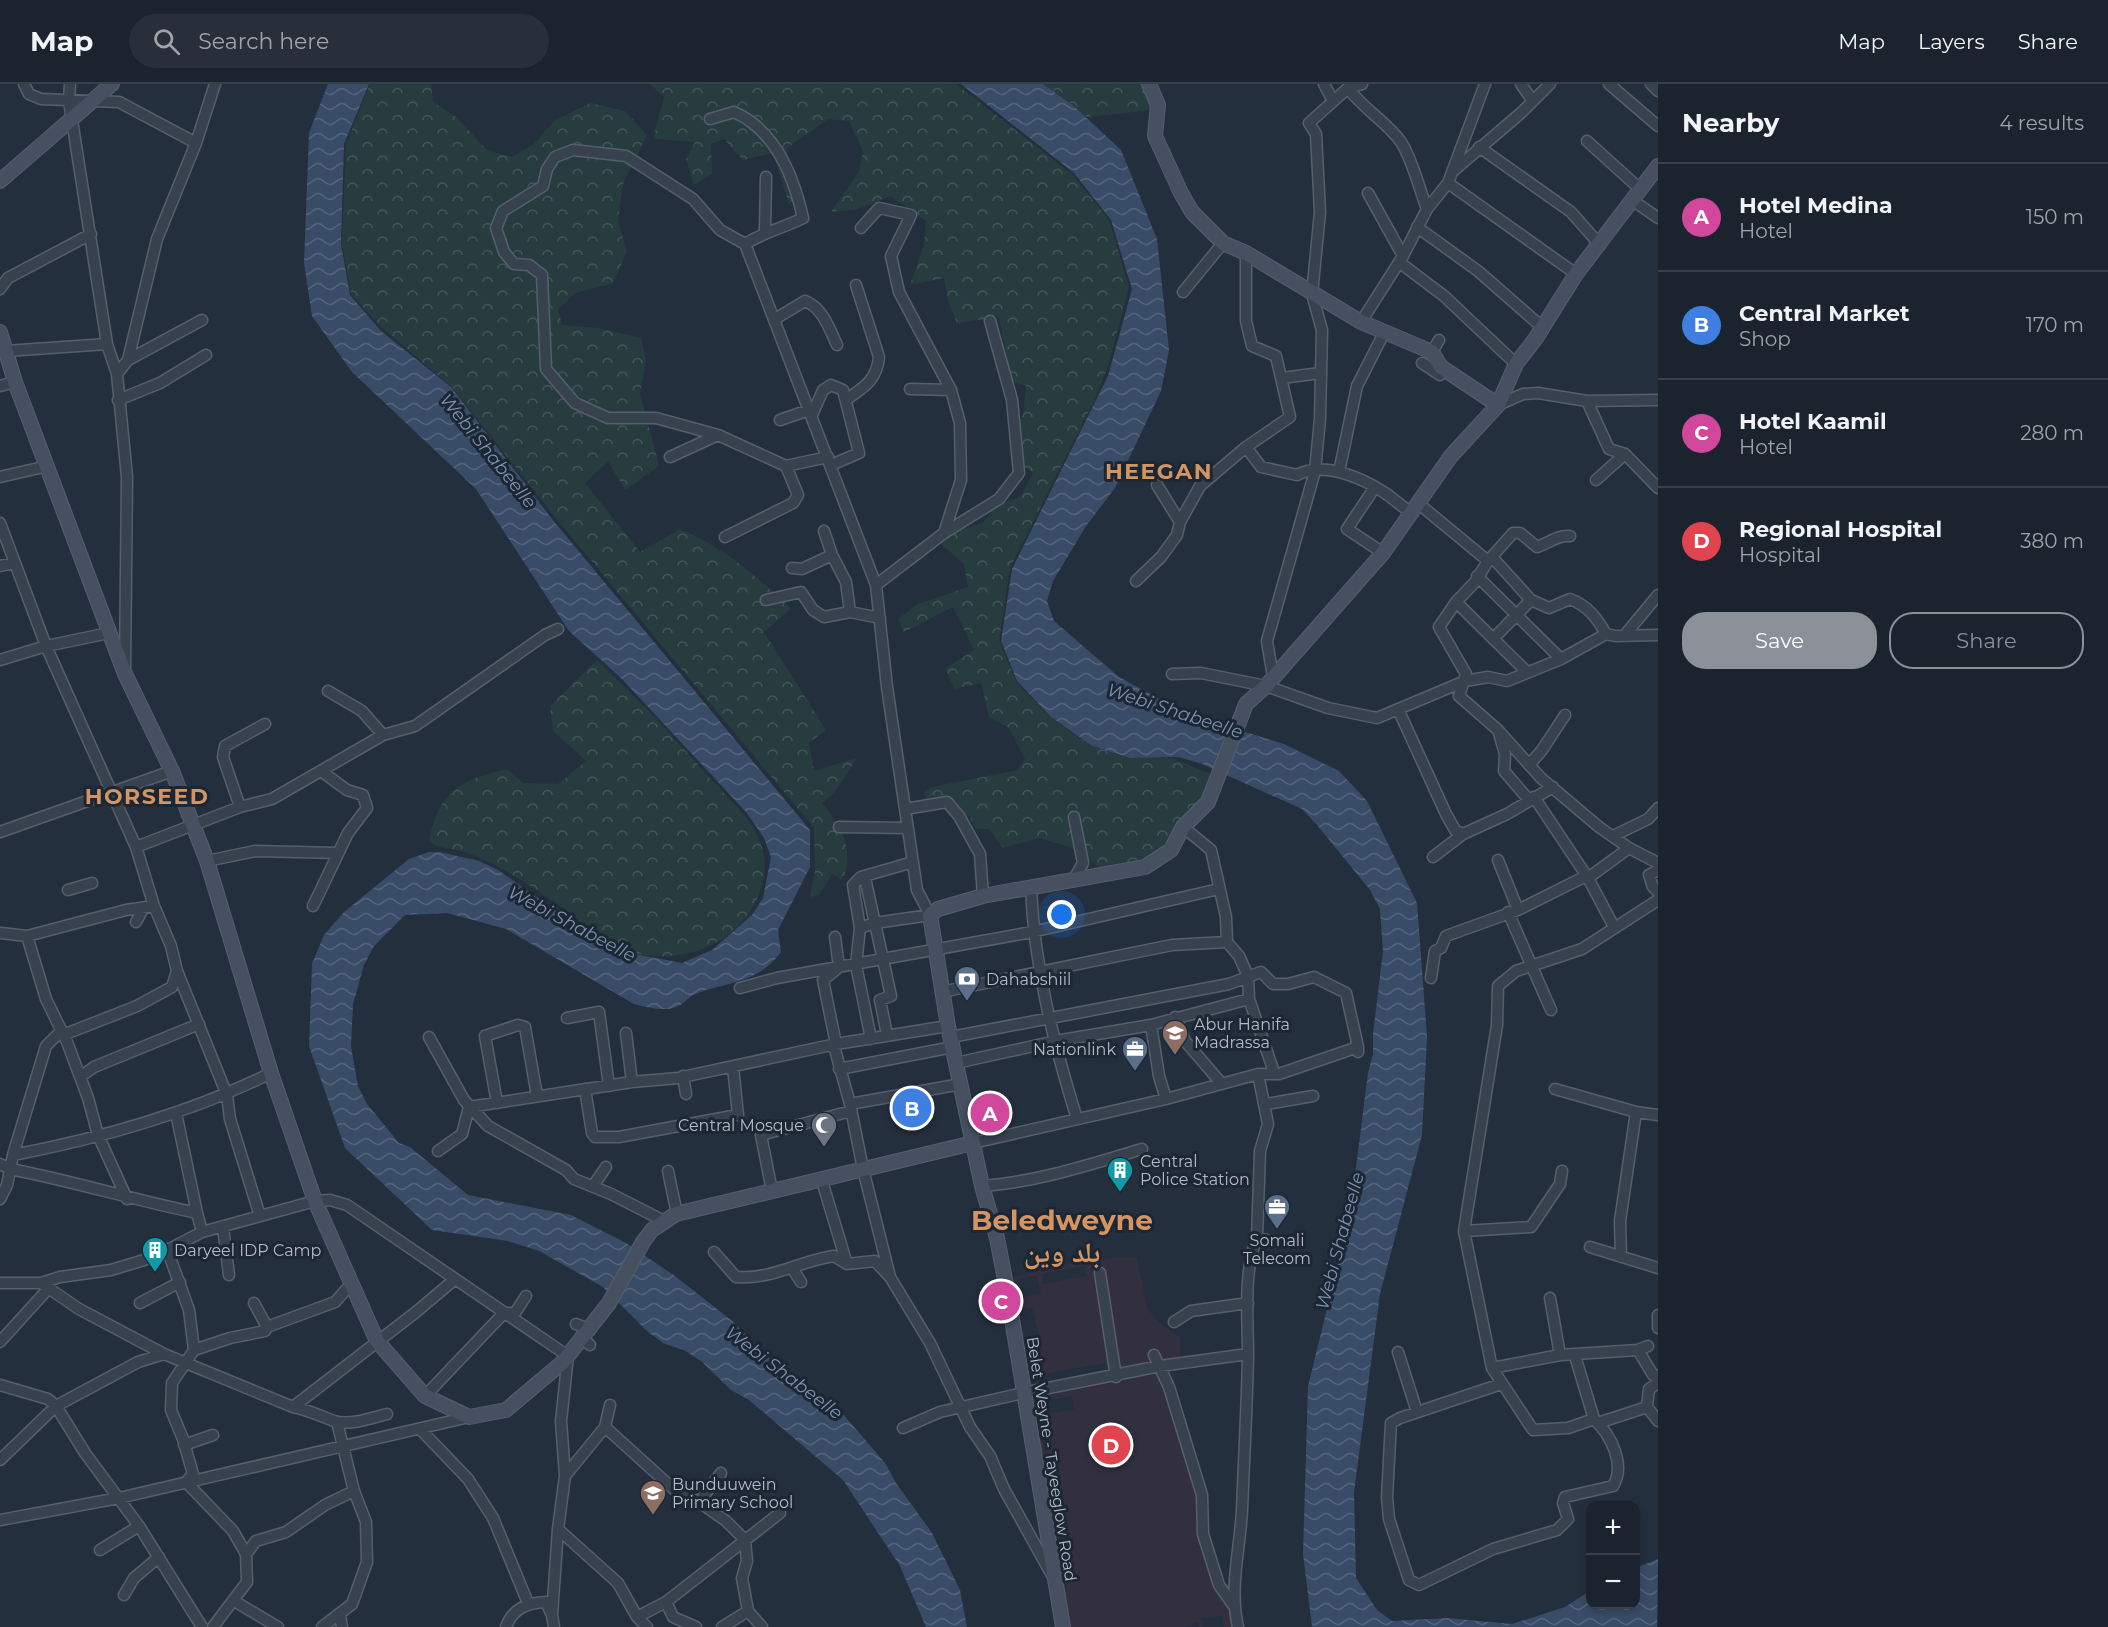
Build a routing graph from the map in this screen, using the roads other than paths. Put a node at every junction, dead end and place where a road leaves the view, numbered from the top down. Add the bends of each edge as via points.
1 (24, 84) edge
2 (70, 84) edge
3 (112, 84) edge
4 (215, 84) edge
5 (1149, 84) edge
6 (1324, 84) edge
7 (1362, 84) edge
8 (1485, 84) edge
9 (1521, 84) edge
10 (1550, 84) edge
11 (1609, 84) edge
12 (1651, 84) edge
13 (1348, 88) junction
14 (1658, 91) edge
15 (1532, 100) junction
16 (69, 101) junction
17 (92, 101) junction
18 (1333, 101) junction
19 (74, 118) junction
20 (710, 119) dead end
21 (1658, 126) edge
22 (1587, 141) dead end
23 (196, 143) junction
24 (1479, 147) junction
25 (1658, 166) edge
26 (766, 177) dead end
27 (1449, 178) junction
28 (0, 181) edge
29 (1368, 193) dead end
30 (1636, 195) junction
31 (1427, 209) junction
32 (1658, 218) edge
33 (1418, 227) junction
34 (861, 228) dead end
35 (765, 231) junction
36 (91, 234) junction
37 (1223, 243) junction
38 (745, 244) junction
39 (1600, 245) junction
40 (1246, 254) junction
41 (1401, 259) junction
42 (1576, 274) junction
43 (856, 285) dead end
44 (0, 289) edge
45 (1183, 292) dead end
46 (1312, 294) junction
47 (775, 319) junction
48 (202, 320) dead end
49 (990, 321) dead end
50 (1361, 322) junction
51 (1542, 327) junction
52 (0, 332) edge
53 (1385, 332) junction
54 (108, 344) junction
55 (837, 345) dead end
56 (6, 351) junction
57 (206, 355) dead end
58 (128, 360) junction
59 (1422, 363) dead end
60 (1516, 364) junction
61 (1440, 372) junction
62 (1320, 373) junction
63 (117, 374) junction
64 (1282, 378) junction
65 (15, 382) junction
66 (0, 386) edge
67 (910, 389) dead end
68 (951, 390) junction
69 (847, 399) junction
70 (118, 400) junction
71 (1658, 400) edge
72 (1587, 401) junction
73 (1498, 405) junction
74 (811, 412) junction
75 (780, 420) dead end
76 (718, 435) junction
77 (1246, 447) junction
78 (1625, 454) junction
79 (670, 457) dead end
80 (830, 461) junction
81 (48, 466) junction
82 (786, 466) junction
83 (1315, 471) junction
84 (1340, 472) junction
85 (0, 477) edge
86 (1596, 480) dead end
87 (1157, 486) dead end
88 (1375, 487) junction
89 (1658, 488) edge
90 (1415, 508) junction
91 (1180, 522) junction
92 (0, 524) edge
93 (824, 531) dead end
94 (944, 533) junction
95 (1570, 536) dead end
96 (726, 537) dead end
97 (1383, 553) junction
98 (832, 555) junction
99 (1490, 559) junction
100 (14, 563) junction
101 (0, 566) edge
102 (792, 568) dead end
103 (1477, 576) junction
104 (1136, 581) dead end
105 (876, 585) junction
106 (1658, 595) edge
107 (766, 600) dead end
108 (1531, 600) junction
109 (1456, 602) junction
110 (850, 612) junction
111 (1518, 614) junction
112 (880, 618) junction
113 (558, 629) dead end
114 (109, 633) junction
115 (1606, 634) junction
116 (1658, 635) edge
117 (1624, 636) junction
118 (1493, 639) junction
119 (46, 646) junction
120 (1561, 659) junction
121 (0, 660) edge
122 (1527, 672) junction
123 (125, 674) junction
124 (1172, 674) dead end
125 (1270, 681) junction
126 (1465, 681) junction
127 (328, 691) dead end
128 (1398, 709) junction
129 (1565, 715) dead end
130 (265, 724) dead end
131 (1498, 730) junction
132 (383, 735) junction
133 (1529, 765) junction
134 (172, 771) junction
135 (321, 771) junction
136 (1553, 787) junction
137 (111, 795) junction
138 (1531, 799) junction
139 (240, 807) junction
140 (1658, 808) edge
141 (905, 809) junction
142 (1074, 817) dead end
143 (192, 825) junction
144 (839, 826) dead end
145 (1183, 827) junction
146 (908, 828) junction
147 (0, 832) edge
148 (1463, 834) junction
149 (1613, 836) junction
150 (136, 848) junction
151 (1629, 848) junction
152 (339, 853) junction
153 (1433, 857) dead end
154 (1498, 860) dead end
155 (207, 861) junction
156 (913, 862) junction
157 (1658, 863) edge
158 (1658, 870) edge
159 (865, 878) junction
160 (1588, 878) junction
161 (1074, 879) junction
162 (92, 883) dead end
163 (1031, 888) junction
164 (1219, 889) junction
165 (68, 890) dead end
166 (1658, 892) edge
167 (984, 896) junction
168 (1658, 900) edge
169 (314, 906) dead end
170 (148, 908) junction
171 (1513, 911) junction
172 (930, 915) junction
173 (136, 922) dead end
174 (875, 923) junction
175 (1614, 927) junction
176 (860, 928) junction
177 (1032, 932) junction
178 (0, 933) edge
179 (27, 936) junction
180 (835, 938) dead end
181 (1227, 942) junction
182 (935, 950) junction
183 (883, 959) junction
184 (856, 965) junction
185 (1532, 965) junction
186 (839, 967) junction
187 (177, 971) junction
188 (1039, 973) junction
189 (1248, 976) junction
190 (1431, 978) dead end
191 (740, 988) dead end
192 (941, 992) junction
193 (1250, 999) junction
194 (1551, 1010) dead end
195 (1175, 1017) junction
196 (567, 1018) dead end
197 (1050, 1019) junction
198 (199, 1024) junction
199 (1151, 1025) junction
200 (62, 1033) junction
201 (626, 1033) dead end
202 (887, 1035) junction
203 (429, 1037) dead end
204 (950, 1037) junction
205 (871, 1039) junction
206 (1056, 1041) junction
207 (835, 1045) junction
208 (956, 1063) junction
209 (733, 1067) junction
210 (839, 1069) junction
211 (1274, 1072) junction
212 (271, 1073) junction
213 (1258, 1074) junction
214 (683, 1076) junction
215 (80, 1077) junction
216 (632, 1082) junction
217 (961, 1084) junction
218 (1222, 1084) junction
219 (609, 1086) junction
220 (585, 1089) junction
221 (1555, 1089) dead end
222 (686, 1094) dead end
223 (227, 1095) junction
224 (537, 1096) junction
225 (1313, 1096) dead end
226 (1166, 1100) junction
227 (497, 1103) junction
228 (1266, 1104) junction
229 (469, 1107) junction
230 (851, 1107) junction
231 (1636, 1112) junction
232 (177, 1113) junction
233 (1658, 1115) edge
234 (1077, 1119) junction
235 (98, 1135) junction
236 (973, 1143) junction
237 (1142, 1149) dead end
238 (438, 1151) dead end
239 (12, 1155) junction
240 (5, 1167) edge
241 (606, 1167) dead end
242 (863, 1169) junction
243 (668, 1171) dead end
244 (1562, 1171) dead end
245 (822, 1181) junction
246 (593, 1186) junction
247 (982, 1186) junction
248 (772, 1191) junction
249 (0, 1199) edge
250 (127, 1199) junction
251 (315, 1201) junction
252 (197, 1213) junction
253 (260, 1216) junction
254 (671, 1218) junction
255 (223, 1227) junction
256 (1464, 1231) junction
257 (202, 1232) junction
258 (1257, 1238) junction
259 (1276, 1242) dead end
260 (1590, 1247) dead end
261 (167, 1249) junction
262 (714, 1252) dead end
263 (1621, 1257) junction
264 (847, 1264) junction
265 (792, 1268) junction
266 (1658, 1268) edge
267 (1100, 1273) dead end
268 (229, 1275) dead end
269 (890, 1277) junction
270 (454, 1280) junction
271 (180, 1282) junction
272 (801, 1282) dead end
273 (0, 1283) edge
274 (351, 1284) junction
275 (44, 1286) junction
276 (526, 1296) dead end
277 (1550, 1298) dead end
278 (140, 1303) dead end
279 (1248, 1303) junction
280 (254, 1304) dead end
281 (504, 1313) junction
282 (1658, 1316) edge
283 (1174, 1322) dead end
284 (576, 1324) dead end
285 (267, 1327) junction
286 (1658, 1328) edge
287 (588, 1338) junction
288 (377, 1341) junction
289 (0, 1342) edge
290 (194, 1350) junction
291 (1398, 1352) dead end
292 (164, 1354) junction
293 (1248, 1354) junction
294 (1154, 1355) dead end
295 (1560, 1355) junction
296 (568, 1356) junction
297 (1575, 1356) junction
298 (185, 1361) junction
299 (1160, 1366) junction
300 (1492, 1368) junction
301 (1658, 1376) edge
302 (1116, 1377) junction
303 (1658, 1383) edge
304 (1501, 1384) junction
305 (0, 1385) edge
306 (1023, 1393) junction
307 (425, 1396) junction
308 (610, 1405) dead end
309 (56, 1406) junction
310 (961, 1406) junction
311 (293, 1407) junction
312 (1647, 1407) junction
313 (1417, 1412) junction
314 (387, 1414) dead end
315 (478, 1418) junction
316 (1596, 1421) junction
317 (1658, 1421) edge
318 (337, 1422) junction
319 (605, 1427) junction
320 (903, 1428) dead end
321 (420, 1429) junction
322 (213, 1435) dead end
323 (344, 1444) junction
324 (184, 1445) junction
325 (0, 1460) edge
326 (721, 1473) dead end
327 (565, 1476) junction
328 (186, 1482) junction
329 (354, 1491) junction
330 (119, 1498) junction
331 (699, 1502) junction
332 (780, 1514) dead end
333 (0, 1520) edge
334 (139, 1526) junction
335 (558, 1529) junction
336 (744, 1540) junction
337 (100, 1550) dead end
338 (246, 1554) junction
339 (159, 1557) junction
340 (1055, 1580) junction
341 (124, 1595) dead end
342 (234, 1601) junction
343 (666, 1602) junction
344 (528, 1603) junction
345 (1233, 1605) junction
346 (748, 1611) junction
347 (340, 1615) junction
348 (637, 1617) junction
349 (553, 1621) edge
350 (202, 1627) edge
351 (213, 1627) edge
352 (278, 1627) edge
353 (322, 1627) edge
354 (342, 1627) edge
355 (506, 1627) edge
356 (647, 1627) edge
357 (696, 1627) edge
358 (722, 1627) edge
359 (762, 1627) edge
360 (1063, 1627) edge
361 (1238, 1627) edge

1 - 16 street via 29,94
2 - 16 street
3 - 17 street
4 - 23 street
5 - 37 street via 1158,105 1155,136 1181,193 1192,212
6 - 18 street
7 - 13 street
8 - 27 street
9 - 15 street
10 - 15 street
11 - 21 street
12 - 14 street
13 - 18 street
13 - 31 street via 1402,144
15 - 24 street
16 - 17 street
16 - 19 street
17 - 19 street
17 - 23 street via 126,104
18 - 46 street via 1309,123 1316,134 1320,212
19 - 28 street
19 - 36 street
20 - 35 street via 734,111 763,130 795,186 803,218
22 - 30 street
23 - 58 street via 157,239
24 - 27 street
24 - 39 street via 1571,212
25 - 30 street
26 - 35 street
27 - 31 street
27 - 42 street
29 - 41 street
30 - 32 street
30 - 39 street
31 - 33 street
33 - 41 street
33 - 51 street via 1478,271
34 - 68 street via 879,208 911,215 891,256 899,292
35 - 38 street
36 - 44 street via 8,278
36 - 54 street
37 - 40 street
37 - 45 street
38 - 47 street
38 - 76 street via 720,230 693,199 626,156 573,150 555,157 543,186 503,211 496,228 504,252 514,264 529,265 542,275 546,369 576,403 608,418 656,418
39 - 42 street
40 - 46 street
40 - 64 street via 1246,321 1252,346 1276,356
41 - 50 street
41 - 60 street
42 - 51 street
43 - 69 street via 879,357 870,384
46 - 50 street
46 - 62 street via 1322,330
47 - 55 street via 805,301 813,304
47 - 74 street
48 - 58 street
49 - 94 street via 1012,400 1019,473 999,499
50 - 53 street
51 - 60 street
52 - 56 street
53 - 61 street via 1435,346
53 - 84 street via 1357,386
54 - 56 street
54 - 63 street
56 - 65 street
57 - 70 street via 160,383
58 - 63 street
59 - 61 street
60 - 73 street
61 - 73 street
62 - 64 street
62 - 83 street
63 - 70 street
64 - 77 street via 1290,417
65 - 66 street
65 - 81 street
67 - 68 street
68 - 94 street via 960,423 961,480
69 - 74 street via 843,390 831,385 823,390
69 - 80 street via 859,453
70 - 123 street via 127,477
71 - 72 street
72 - 73 street via 1538,393 1523,394
72 - 78 street via 1610,449
73 - 90 street via 1451,456
74 - 75 street
74 - 80 street
76 - 79 street
76 - 82 street
77 - 83 street via 1261,467 1297,475 1308,469
77 - 91 street via 1200,486
78 - 86 street
78 - 89 street
80 - 82 street
80 - 105 street
81 - 85 street
81 - 114 street
82 - 96 street via 798,495 793,502
83 - 84 street
83 - 125 street via 1267,641
84 - 88 street
87 - 91 street
88 - 90 street
88 - 97 street via 1347,529
90 - 97 street
90 - 99 street
91 - 104 street via 1177,535 1165,552
92 - 100 street
93 - 98 street
94 - 105 street
95 - 99 street via 1559,536 1537,547 1520,533 1513,533
97 - 125 street
98 - 102 street via 802,569
98 - 110 street via 846,582
99 - 103 street
99 - 108 street
100 - 101 street
100 - 119 street
103 - 109 street
103 - 111 street
105 - 112 street
106 - 117 street
107 - 110 street via 801,592 817,614 824,617
108 - 111 street
108 - 115 street via 1549,608 1570,599 1577,602 1596,615
109 - 118 street
109 - 126 street via 1439,627 1466,674
110 - 112 street
111 - 118 street
111 - 120 street
112 - 141 street
113 - 132 street via 415,726
114 - 119 street
114 - 123 street
115 - 117 street
115 - 120 street
116 - 117 street
118 - 122 street
119 - 121 street
119 - 137 street
120 - 122 street
122 - 126 street via 1507,681 1488,677
123 - 134 street
124 - 125 street via 1201,673
125 - 128 street via 1328,708 1377,718
125 - 145 street via 1246,704 1209,802
126 - 128 street
126 - 131 street via 1459,696
127 - 132 street via 362,711
128 - 148 street via 1446,814 1455,830
129 - 133 street
130 - 139 street via 225,746 224,756
131 - 133 street
131 - 138 street via 1505,754 1504,771
132 - 135 street
133 - 136 street
134 - 137 street
134 - 143 street
135 - 139 street via 272,800
135 - 152 street via 347,790 363,795 367,808
136 - 138 street
136 - 149 street
137 - 147 street
137 - 150 street
138 - 148 street
138 - 160 street
139 - 143 street
140 - 149 street via 1640,824
141 - 146 street
141 - 167 street via 946,802 959,816 980,854
142 - 161 street via 1083,864
143 - 150 street
143 - 155 street
144 - 146 street
145 - 161 street via 1171,850 1144,867
145 - 164 street via 1211,850
146 - 156 street
148 - 153 street
149 - 151 street
150 - 170 street
151 - 157 street
151 - 160 street
152 - 155 street via 255,851
152 - 169 street
154 - 171 street
155 - 212 street
156 - 159 street
156 - 172 street via 917,890
158 - 166 street via 1649,875
159 - 174 street
159 - 176 street via 853,885
160 - 171 street
160 - 175 street
161 - 163 street
162 - 165 street
163 - 167 street
163 - 177 street
164 - 177 street
164 - 181 street
167 - 172 street via 938,909
168 - 175 street
170 - 173 street
170 - 179 street via 126,910
170 - 187 street via 171,946
171 - 185 street
171 - 190 street via 1446,936 1436,951
172 - 174 street
172 - 182 street, Belet Weyne - Tayeeglow Road
174 - 176 street
174 - 183 street
175 - 185 street via 1582,949
176 - 184 street
177 - 182 street
177 - 188 street
178 - 179 street
179 - 200 street via 46,999
180 - 186 street
181 - 188 street via 1172,945
181 - 189 street
182 - 183 street
182 - 192 street, Belet Weyne - Tayeeglow Road
183 - 184 street
183 - 202 street via 891,996 880,1000
184 - 186 street
184 - 205 street
185 - 194 street
185 - 256 street via 1516,970 1496,991 1497,1025
186 - 191 street
186 - 207 street via 823,980
187 - 198 street
187 - 200 street via 172,987 137,1006
188 - 192 street
188 - 197 street
189 - 193 street
189 - 197 street via 1229,984
189 - 211 street via 1261,972 1273,984 1314,977 1346,993 1358,1050 1279,1074
192 - 204 street, Belet Weyne - Tayeeglow Road
193 - 195 street
193 - 211 street
195 - 199 street
195 - 218 street via 1185,1041
196 - 219 street via 599,1012
197 - 204 street
197 - 206 street
198 - 215 street via 94,1067
198 - 223 street
199 - 206 street
199 - 226 street
200 - 215 street
200 - 239 street via 46,1046
201 - 216 street
202 - 204 street
202 - 205 street
203 - 229 street
204 - 208 street, Belet Weyne - Tayeeglow Road
204 - 210 street
205 - 207 street
206 - 208 street
206 - 234 street
207 - 209 street
207 - 210 street
208 - 217 street, Belet Weyne - Tayeeglow Road
209 - 214 street
209 - 220 street via 738,1115 619,1137 596,1137 592,1133
210 - 230 street
211 - 213 street
212 - 223 street
212 - 251 street
213 - 218 street
213 - 228 street
214 - 216 street
214 - 222 street
215 - 235 street
216 - 219 street
217 - 230 street
217 - 236 street, Belet Weyne - Tayeeglow Road
218 - 226 street
219 - 220 street
220 - 224 street
221 - 231 street
223 - 232 street
223 - 253 street via 230,1119
224 - 227 street
224 - 227 street via 525,1027 518,1024 485,1035
225 - 228 street
226 - 234 street
227 - 229 street
228 - 258 street via 1269,1124 1260,1151
229 - 238 street via 462,1134
229 - 246 street via 488,1126 566,1170 574,1179
230 - 242 street
230 - 248 street via 761,1135
231 - 233 street
231 - 263 street via 1620,1221
232 - 235 street
232 - 252 street
234 - 236 street
235 - 239 street
235 - 250 street
236 - 242 street
236 - 247 street, Belet Weyne - Tayeeglow Road
237 - 247 street via 1018,1184
239 - 240 street
240 - 249 street via 8,1185
240 - 250 street via 77,1182
241 - 246 street
242 - 245 street
242 - 269 street
243 - 254 street
244 - 256 street via 1560,1184 1531,1227
245 - 248 street
245 - 264 street
246 - 254 street
247 - 306 street, Belet Weyne - Tayeeglow Road via 1006,1283
248 - 254 street
250 - 252 street
251 - 253 street
251 - 270 street via 347,1205
251 - 274 street
252 - 257 street
253 - 255 street
254 - 287 street via 652,1230 643,1242
255 - 257 street
255 - 268 street
256 - 300 street
257 - 261 street
258 - 259 street
258 - 279 street via 1252,1250
260 - 263 street
261 - 271 street
261 - 275 street via 111,1270 60,1277
262 - 265 street via 736,1277 755,1279
263 - 266 street
264 - 265 street via 834,1256 815,1258
264 - 269 street via 875,1261
265 - 272 street
267 - 302 street
269 - 310 street via 930,1343
270 - 281 street
270 - 288 street
271 - 278 street
271 - 290 street via 189,1310
273 - 275 street
274 - 285 street via 335,1302
274 - 288 street
275 - 289 street
275 - 292 street
276 - 281 street via 514,1313
277 - 295 street
279 - 283 street via 1191,1311
279 - 293 street
280 - 285 street
281 - 296 street
281 - 307 street
282 - 286 street
284 - 287 street
285 - 290 street via 265,1331
287 - 296 street
288 - 307 street
288 - 311 street
290 - 298 street
291 - 313 street
292 - 298 street
292 - 309 street via 138,1362
293 - 299 street
293 - 345 street via 1242,1513
294 - 299 street
295 - 297 street
295 - 300 street
296 - 315 street via 515,1405
296 - 327 street via 561,1421
297 - 301 street via 1643,1348 1653,1375
297 - 316 street
298 - 311 street
298 - 324 street via 172,1383 171,1410
299 - 302 street
299 - 345 street via 1202,1495 1206,1545 1219,1585
300 - 304 street
302 - 306 street
303 - 312 street via 1649,1389
304 - 313 street
304 - 316 street via 1533,1430
305 - 309 street via 48,1399
306 - 310 street
306 - 340 street, Belet Weyne - Tayeeglow Road
307 - 315 street
308 - 319 street
309 - 325 street
309 - 330 street
310 - 320 street
310 - 340 street via 990,1456 1000,1491
311 - 318 street
312 - 316 street
312 - 317 street
313 - 316 street via 1391,1423 1387,1497 1389,1519 1409,1580 1419,1585 1493,1549 1557,1530 1568,1519 1565,1497 1613,1486 1619,1471 1616,1451
314 - 318 street
315 - 321 street
318 - 323 street
319 - 327 street
319 - 331 street via 679,1494
321 - 323 street
321 - 344 street via 468,1479 487,1508
322 - 324 street
323 - 328 street
323 - 329 street
324 - 328 street via 193,1474
326 - 331 street
327 - 335 street
328 - 330 street
328 - 338 street via 222,1517
329 - 338 street via 286,1532 256,1541
329 - 347 street via 366,1522 367,1562 355,1585 352,1604
330 - 333 street
330 - 334 street
331 - 336 street
332 - 336 street
334 - 337 street
334 - 339 street
335 - 348 street via 618,1583
335 - 349 street
336 - 343 street
336 - 346 street via 747,1561 742,1578
338 - 342 street via 247,1582
339 - 341 street via 134,1578
339 - 350 street
340 - 360 street, Belet Weyne - Tayeeglow Road
342 - 351 street
342 - 352 street
343 - 348 street
343 - 357 street via 673,1617
344 - 349 street via 546,1602
344 - 355 street via 511,1615
345 - 361 street
346 - 358 street
346 - 359 street
347 - 353 street
347 - 354 street
348 - 356 street

